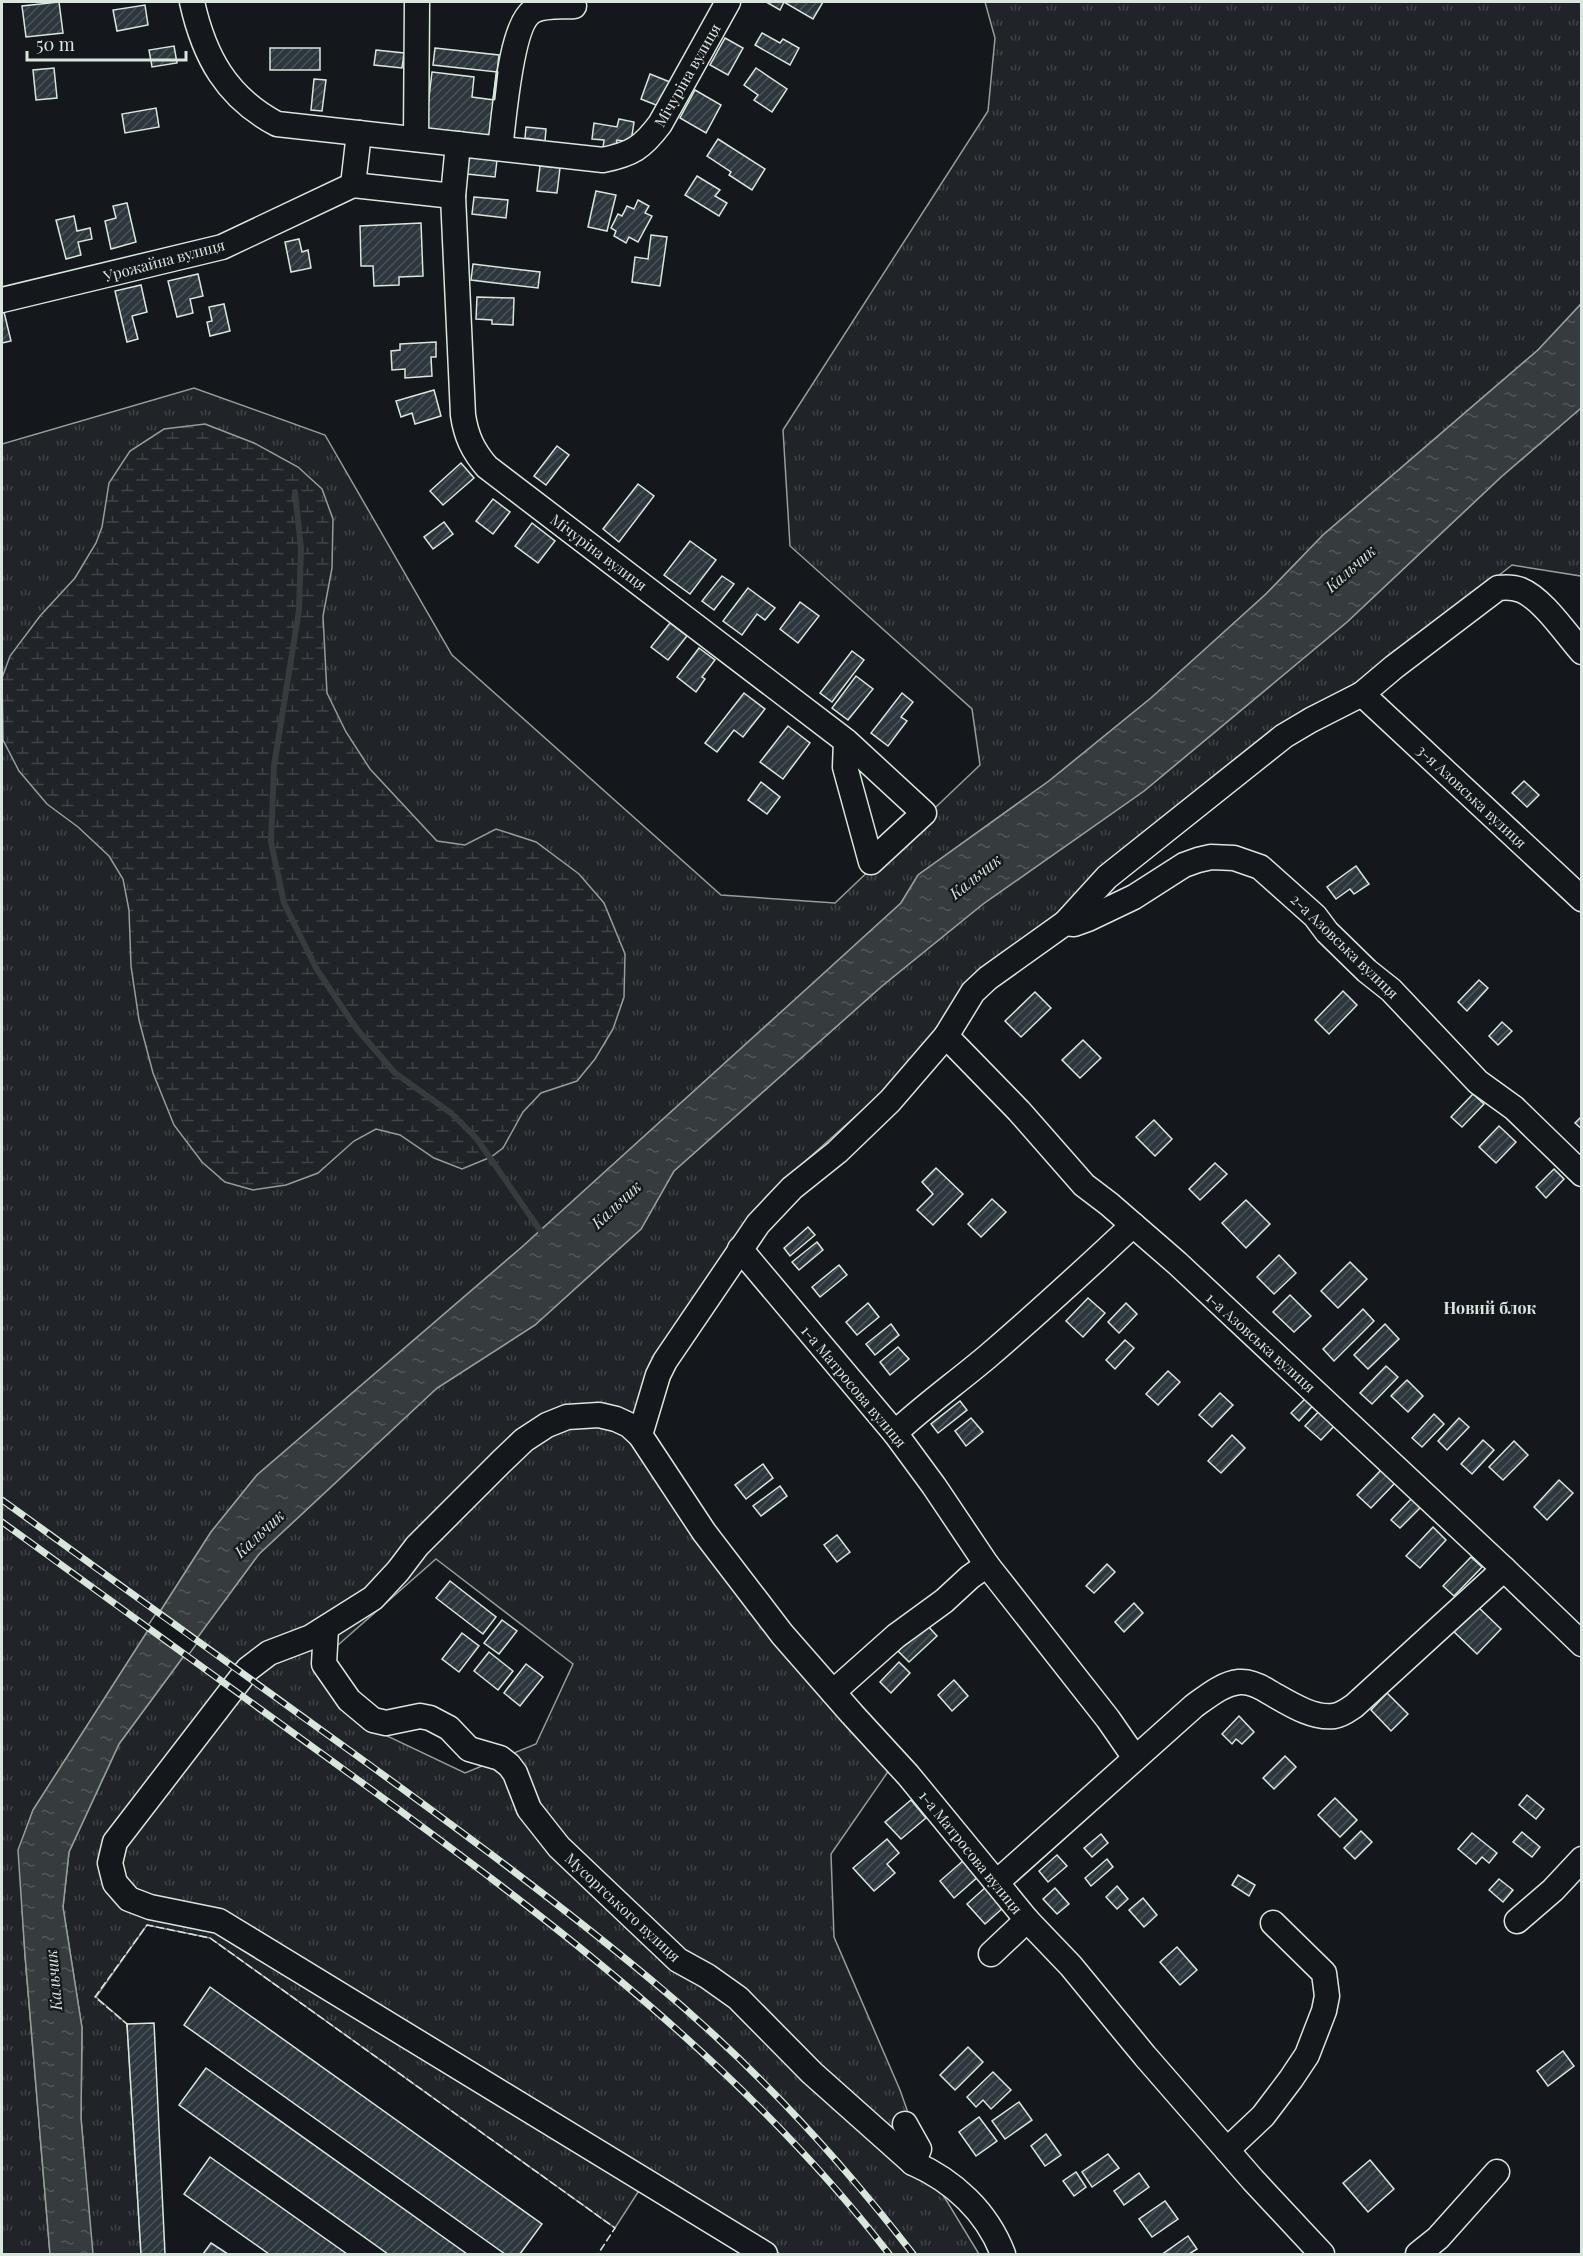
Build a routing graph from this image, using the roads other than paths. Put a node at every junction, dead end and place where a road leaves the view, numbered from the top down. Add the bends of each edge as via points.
1 (192, 2) edge
2 (417, 2) edge
3 (728, 2) edge
4 (574, 6) dead end
5 (358, 133) junction
6 (416, 139) junction
7 (458, 144) junction
8 (501, 148) junction
9 (352, 185) junction
10 (453, 196) junction
11 (2, 300) edge
12 (1581, 652) edge
13 (1362, 694) junction
14 (846, 741) junction
15 (1581, 899) edge
16 (1065, 923) junction
17 (946, 1036) junction
18 (1581, 1174) edge
19 (1134, 1225) junction
20 (740, 1249) junction
21 (895, 1433) junction
22 (640, 1435) junction
23 (987, 1565) junction
24 (1504, 1569) junction
25 (326, 1628) junction
26 (1581, 1644) edge
27 (280, 1649) junction
28 (324, 1664) junction
29 (833, 1692) junction
30 (1135, 1758) junction
31 (1581, 1859) edge
32 (997, 1882) junction
33 (1027, 1920) junction
34 (1517, 1921) dead end
35 (1273, 1923) dead end
36 (991, 1954) dead end
37 (905, 2124) dead end
38 (1227, 2150) junction
39 (913, 2163) junction
40 (1497, 2172) dead end
41 (765, 2254) edge
42 (1003, 2254) edge
43 (1322, 2254) edge
44 (1418, 2254) edge

1 - 5 street, Мічуріна вулиця via 211,60 231,89 256,113 277,124
2 - 6 street
3 - 8 street, Мічуріна вулиця via 646,143 626,155 603,160
4 - 8 street via 540,8 525,20 511,60
5 - 6 street, Мічуріна вулиця
5 - 9 street
6 - 7 street, Мічуріна вулиця
7 - 8 street, Мічуріна вулиця
7 - 10 street, Мічуріна вулиця
9 - 10 street
9 - 11 street, Урожайна вулиця via 222,247
10 - 14 street, Мічуріна вулиця via 463,415 477,456
12 - 13 street via 1537,600 1522,590 1498,588
13 - 15 street, 3-я Азовська вулиця
13 - 16 street via 1271,746 1107,877
14 - 14 street, Мічуріна вулиця via 924,813 871,862 845,767
16 - 17 street via 973,992
16 - 18 street, 2-а Азовська вулиця via 1088,919 1198,860 1234,858 1260,867 1391,990 1479,1082 1514,1108
17 - 19 street, 1-а Азовська вулиця via 1084,1185
17 - 20 street via 890,1101 792,1188
19 - 21 street via 1052,1302
19 - 24 street, 1-а Азовська вулиця
20 - 21 street, 1-а Матросова вулиця
20 - 22 street via 662,1368
21 - 23 street, 1-а Матросова вулиця
22 - 25 street via 629,1425 599,1415 567,1416 547,1425 502,1461 417,1546 373,1598
22 - 29 street, 1-а Матросова вулиця via 721,1555
23 - 29 street via 896,1636
23 - 30 street, 1-а Матросова вулиця
24 - 26 street, 1-а Азовська вулиця
24 - 30 street via 1342,1714 1322,1715 1299,1708 1259,1685 1240,1682 1211,1694
25 - 27 street
25 - 28 street
27 - 28 street
27 - 41 street via 248,1669 115,1842 110,1863 115,1883 129,1899 219,1921
28 - 39 street, Мусоргського вулиця via 349,1700 374,1720 386,1723 420,1716 430,1718 449,1728 469,1749 500,1758 509,1765 529,1809 559,1847 678,1960 738,1998 812,2073
29 - 32 street, 1-а Матросова вулиця
30 - 32 street
31 - 34 street
32 - 33 street, 1-а Матросова вулиця
33 - 36 street
33 - 38 street, 1-а Матросова вулиця via 1071,1966
35 - 38 street via 1324,1974 1324,2011 1306,2055 1291,2079 1263,2116
37 - 39 street via 919,2149
38 - 43 street, 1-а Матросова вулиця
39 - 42 street, Мусоргського вулиця via 933,2172 964,2196 984,2219
40 - 44 street via 1438,2238

